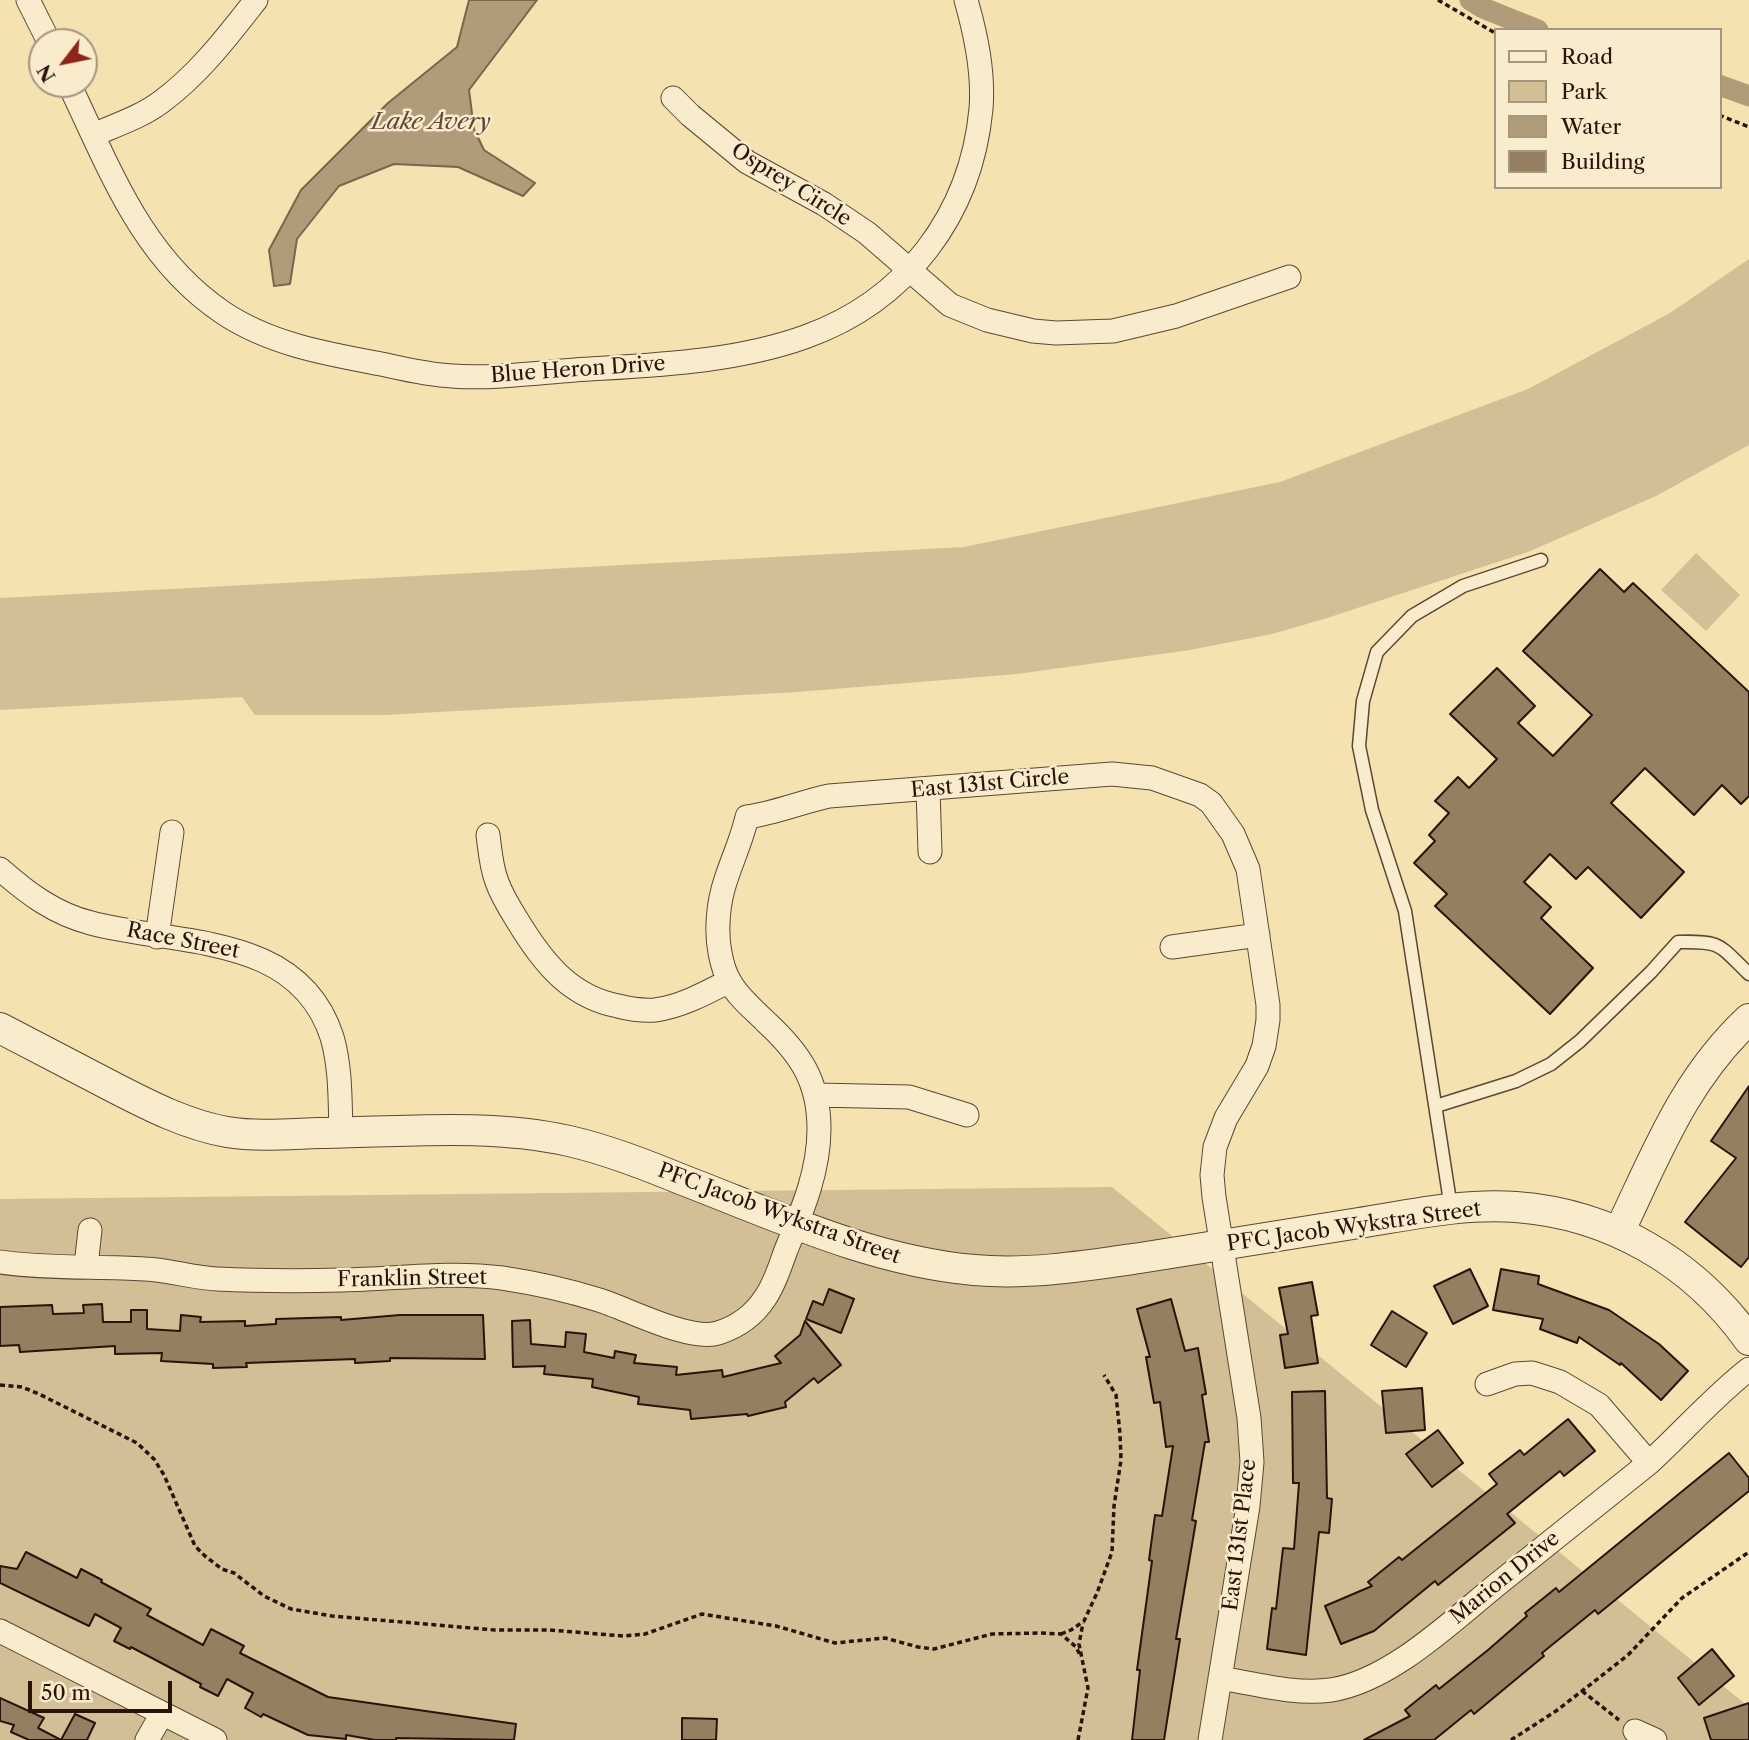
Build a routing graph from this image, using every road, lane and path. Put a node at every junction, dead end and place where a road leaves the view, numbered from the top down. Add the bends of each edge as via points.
1 (28, 0) edge
2 (256, 0) edge
3 (966, 0) edge
4 (1438, 0) edge
5 (42, 28) edge
6 (1494, 32) edge
7 (76, 98) edge
8 (673, 98) dead end
9 (1721, 116) edge
10 (1749, 127) edge
11 (93, 135) junction
12 (912, 270) junction
13 (1290, 277) dead end
14 (1541, 560) dead end
15 (928, 789) junction
16 (172, 832) dead end
17 (488, 835) dead end
18 (930, 852) dead end
19 (0, 869) edge
20 (1258, 935) junction
21 (157, 937) junction
22 (1172, 947) dead end
23 (1749, 974) edge
24 (729, 981) junction
25 (1749, 1019) edge
26 (0, 1028) edge
27 (817, 1095) junction
28 (1436, 1106) junction
29 (967, 1115) dead end
30 (341, 1133) junction
31 (1451, 1209) junction
32 (797, 1224) junction
33 (90, 1230) dead end
34 (1619, 1232) junction
35 (1222, 1246) junction
36 (0, 1262) edge
37 (86, 1266) junction
38 (1749, 1340) edge
39 (1749, 1369) edge
40 (1104, 1375) dead end
41 (1487, 1384) dead end
42 (0, 1385) edge
43 (1649, 1463) junction
44 (1749, 1552) edge
45 (1084, 1621) junction
46 (0, 1631) edge
47 (1061, 1634) junction
48 (1081, 1657) junction
49 (1220, 1678) junction
50 (1582, 1691) junction
51 (162, 1714) junction
52 (1645, 1735) edge
53 (147, 1740) edge
54 (215, 1740) edge
55 (1078, 1740) edge
56 (1210, 1740) edge
57 (1511, 1740) edge

1 - 5 street
2 - 11 street via 188,80 149,109
3 - 12 street, Blue Heron Drive via 979,46 981,108 970,166 953,213
4 - 6 path
7 - 11 street, Blue Heron Drive
8 - 12 street, Osprey Circle via 747,162 824,204
9 - 10 path
11 - 12 street, Blue Heron Drive via 146,237 180,278 224,314 300,347 433,374 479,376 675,364 757,350 806,336 861,310
12 - 13 street, Osprey Circle via 936,295 966,313 1033,331 1087,334 1176,316
14 - 28 lane via 1463,586 1412,616 1377,652 1363,701 1359,746 1372,810 1405,911
15 - 18 street
15 - 20 street, East 131st Circle via 1112,774 1152,778 1200,794 1240,846 1250,877
15 - 24 street, East 131st Circle via 829,796 773,814 747,817 719,900 718,938
16 - 21 street
17 - 24 street via 502,895 550,969 585,996 605,1004 653,1010 700,996
19 - 21 street, Race Street via 61,913
20 - 22 street
20 - 35 street, East 131st Circle via 1268,1020 1257,1066 1226,1118 1215,1147 1212,1175
21 - 30 street, Race Street via 244,952 297,983 318,1009 332,1038
23 - 28 lane via 1719,944 1678,943 1580,1041 1550,1064 1516,1081
24 - 27 street, East 131st Circle via 801,1060
25 - 34 street via 1716,1053 1680,1104
26 - 30 street, PFC Jacob Wykstra Street via 153,1107 210,1128 256,1135
27 - 29 street via 909,1097
27 - 32 street, East 131st Circle via 817,1162
28 - 31 lane
30 - 32 street, PFC Jacob Wykstra Street via 512,1132 565,1140 650,1167
31 - 34 street, PFC Jacob Wykstra Street via 1516,1207
31 - 35 street, PFC Jacob Wykstra Street
32 - 35 street, PFC Jacob Wykstra Street via 920,1264 1013,1272 1083,1267
32 - 37 street, Franklin Street via 774,1283 757,1308 725,1330 700,1335 579,1294 498,1278 214,1279
33 - 37 street
34 - 38 street, PFC Jacob Wykstra Street via 1682,1268 1720,1303
35 - 49 street, East 131st Place via 1250,1418 1252,1462
36 - 37 street, Franklin Street
39 - 43 street, Marion Drive
40 - 45 path via 1116,1395 1121,1460 1112,1552
41 - 43 street via 1531,1373 1560,1382 1599,1405
42 - 47 path via 39,1394 137,1443 164,1475 195,1546 222,1569 291,1609 495,1630 623,1636 702,1614 776,1626 835,1643 885,1639 934,1649 992,1634
43 - 49 street, Marion Drive via 1386,1670 1360,1682 1319,1691
44 - 50 path via 1682,1598 1628,1655
45 - 47 path
45 - 48 path
46 - 51 street
47 - 48 path
48 - 55 path via 1088,1688
49 - 56 street, East 131st Place
50 - 52 path
50 - 57 path
51 - 53 street
51 - 54 street

